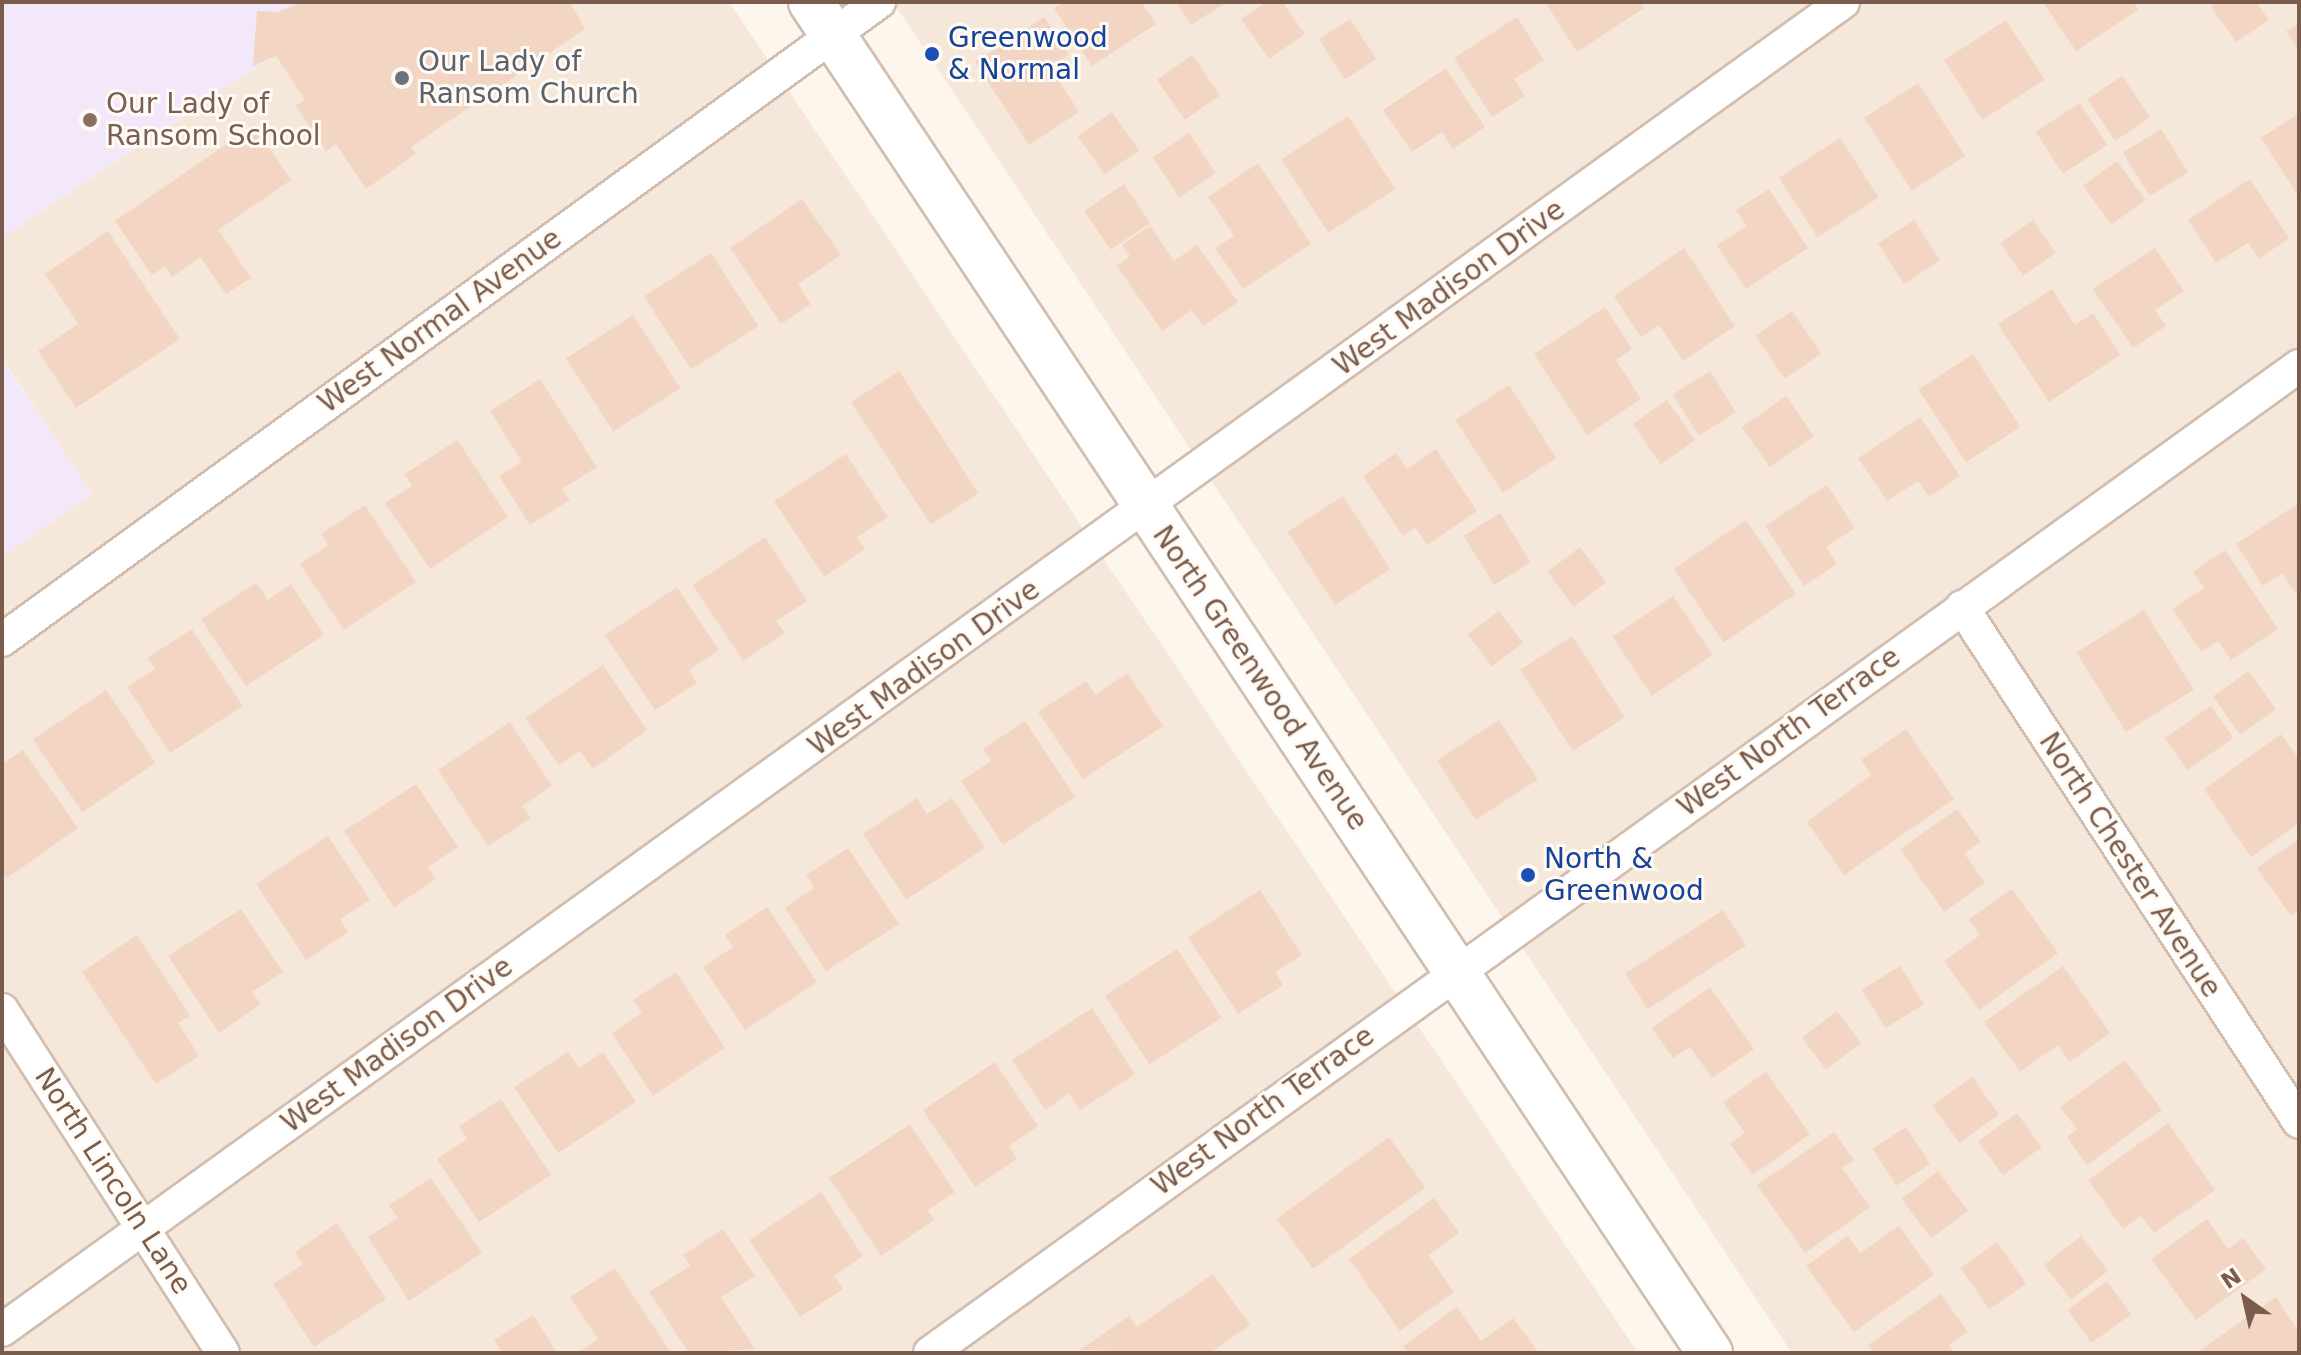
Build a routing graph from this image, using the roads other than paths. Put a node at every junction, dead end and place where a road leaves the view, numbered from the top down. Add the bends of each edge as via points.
1 (879, 2) edge
2 (1843, 2) edge
3 (822, 18) edge
4 (2299, 366) edge
5 (1147, 508) junction
6 (1962, 607) junction
7 (2, 640) edge
8 (1455, 971) junction
9 (2, 1010) edge
10 (2299, 1122) edge
11 (142, 1228) junction
12 (2, 1330) edge
13 (943, 1349) edge
14 (223, 1353) edge
15 (1710, 1353) edge

1 - 3 street, West Normal Avenue
2 - 5 street, West Madison Drive
3 - 5 main road, North Greenwood Avenue
3 - 7 street, West Normal Avenue
4 - 6 street, West North Terrace
5 - 8 main road, North Greenwood Avenue
5 - 11 street, West Madison Drive
6 - 8 street, West North Terrace
6 - 10 street, North Chester Avenue
8 - 13 street, West North Terrace
8 - 15 main road, North Greenwood Avenue
9 - 11 street, North Lincoln Lane
11 - 12 street, West Madison Drive
11 - 14 street, North Lincoln Lane

